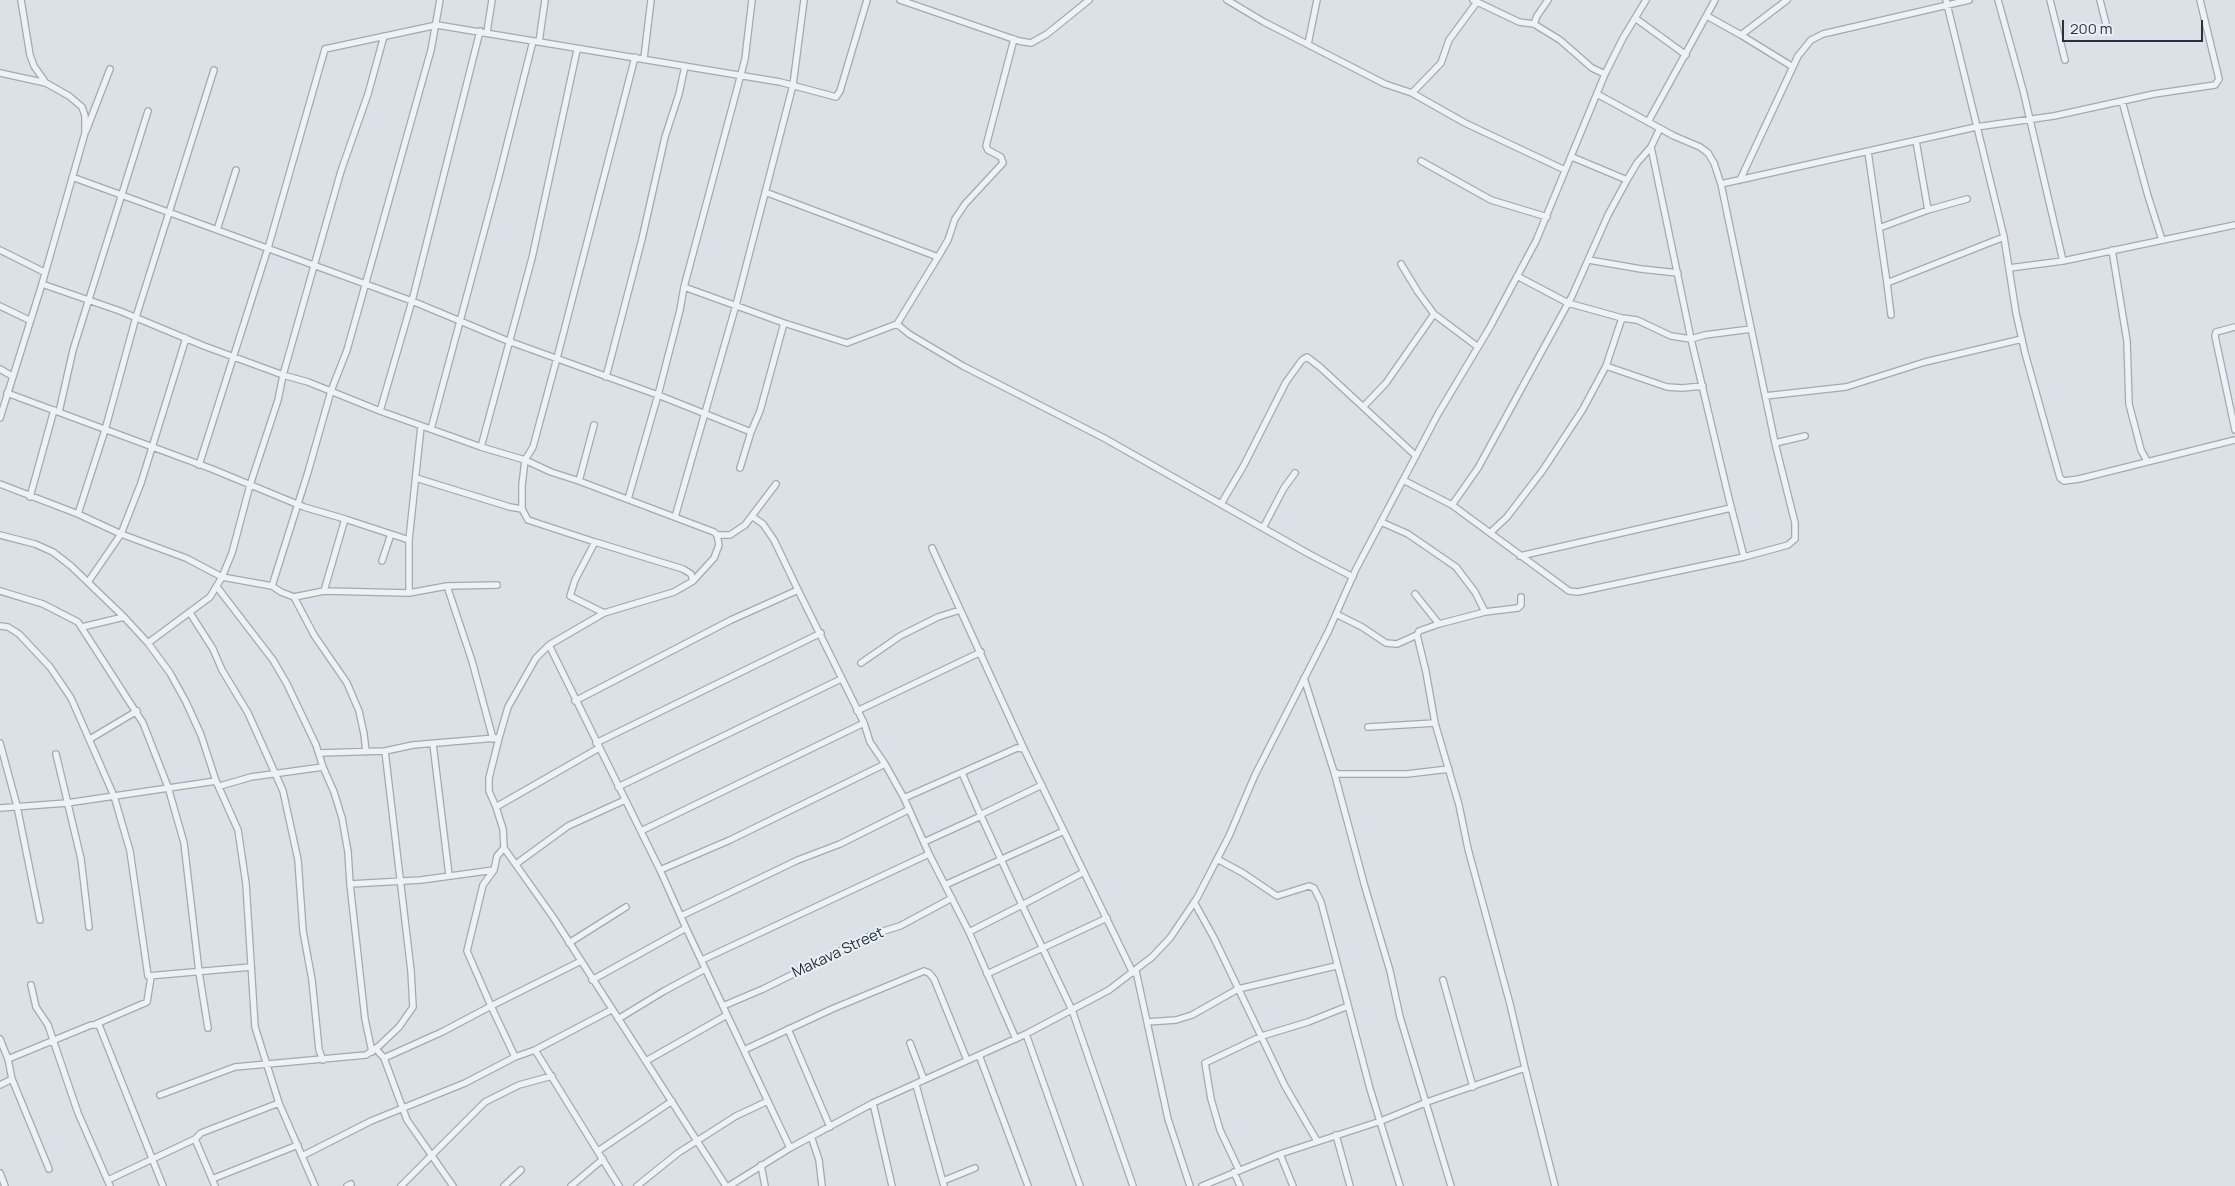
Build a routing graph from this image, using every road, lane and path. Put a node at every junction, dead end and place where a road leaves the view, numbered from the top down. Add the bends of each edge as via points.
1 (21, 0) edge
2 (440, 0) edge
3 (492, 0) edge
4 (545, 0) edge
5 (651, 0) edge
6 (752, 0) edge
7 (804, 0) edge
8 (868, 0) edge
9 (900, 0) edge
10 (1078, 0) edge
11 (1089, 0) edge
12 (1227, 0) edge
13 (1317, 0) edge
14 (1548, 0) edge
15 (1646, 0) edge
16 (1716, 0) edge
17 (1787, 0) edge
18 (1969, 0) edge
19 (1998, 0) edge
20 (2050, 0) edge
21 (2100, 0) edge
22 (2200, 0) edge
23 (1475, 1) edge
24 (1947, 2) edge
25 (921, 3) edge
26 (1076, 10) junction
27 (1707, 16) junction
28 (1635, 18) junction
29 (1534, 24) junction
30 (437, 26) junction
31 (484, 32) junction
32 (2108, 32) dead end
33 (1741, 35) junction
34 (384, 36) junction
35 (1014, 39) junction
36 (536, 42) junction
37 (1308, 44) junction
38 (577, 50) junction
39 (1686, 55) junction
40 (635, 57) junction
41 (644, 58) junction
42 (2065, 60) dead end
43 (685, 66) junction
44 (1792, 67) junction
45 (110, 69) dead end
46 (214, 70) dead end
47 (0, 72) edge
48 (1605, 74) junction
49 (740, 75) junction
50 (46, 83) junction
51 (793, 85) junction
52 (1412, 93) junction
53 (1597, 94) junction
54 (2122, 101) junction
55 (148, 111) dead end
56 (2030, 119) junction
57 (1648, 122) junction
58 (1976, 127) junction
59 (1660, 128) junction
60 (85, 133) junction
61 (1916, 141) junction
62 (1651, 147) junction
63 (1868, 152) junction
64 (1572, 157) junction
65 (1421, 161) dead end
66 (236, 170) dead end
67 (1565, 170) junction
68 (72, 177) junction
69 (1627, 180) junction
70 (1740, 180) junction
71 (1721, 184) junction
72 (765, 192) junction
73 (121, 195) junction
74 (1967, 199) dead end
75 (1928, 210) junction
76 (169, 212) junction
77 (1547, 217) junction
78 (2235, 225) edge
79 (1879, 228) junction
80 (217, 230) junction
81 (2004, 237) junction
82 (2162, 240) junction
83 (268, 248) junction
84 (0, 250) edge
85 (2112, 250) junction
86 (938, 257) junction
87 (1589, 260) junction
88 (2063, 261) junction
89 (1401, 264) dead end
90 (314, 266) junction
91 (2009, 268) junction
92 (44, 272) junction
93 (1678, 273) junction
94 (1517, 276) junction
95 (1887, 283) junction
96 (42, 284) junction
97 (364, 284) junction
98 (684, 287) junction
99 (87, 301) junction
100 (412, 301) junction
101 (1568, 303) junction
102 (736, 305) junction
103 (0, 306) edge
104 (1434, 314) junction
105 (1891, 315) dead end
106 (136, 317) junction
107 (1622, 318) junction
108 (29, 320) junction
109 (461, 321) junction
110 (784, 323) junction
111 (897, 324) junction
112 (2235, 327) edge
113 (1751, 329) junction
114 (186, 338) junction
115 (1691, 339) junction
116 (2022, 339) junction
117 (508, 341) junction
118 (1478, 346) junction
119 (233, 357) junction
120 (557, 358) junction
121 (1606, 366) junction
122 (0, 369) edge
123 (283, 375) junction
124 (12, 376) junction
125 (606, 378) junction
126 (1703, 386) junction
127 (331, 391) junction
128 (7, 393) junction
129 (658, 395) junction
130 (1765, 396) junction
131 (1363, 407) junction
132 (56, 411) junction
133 (380, 411) junction
134 (706, 414) junction
135 (0, 418) edge
136 (594, 425) dead end
137 (421, 426) junction
138 (431, 429) junction
139 (105, 430) junction
140 (2235, 430) edge
141 (751, 432) junction
142 (1805, 436) dead end
143 (2235, 440) edge
144 (1775, 442) junction
145 (481, 447) junction
146 (151, 448) junction
147 (1416, 456) junction
148 (525, 460) junction
149 (2147, 462) junction
150 (199, 465) junction
151 (740, 468) dead end
152 (1295, 473) dead end
153 (416, 478) junction
154 (1403, 480) junction
155 (580, 481) junction
156 (0, 484) edge
157 (776, 484) dead end
158 (250, 486) junction
159 (30, 497) junction
160 (628, 499) junction
161 (298, 504) junction
162 (1221, 504) junction
163 (1452, 505) junction
164 (1731, 508) junction
165 (522, 509) junction
166 (78, 514) junction
167 (675, 517) junction
168 (753, 517) junction
169 (345, 520) junction
170 (1380, 522) junction
171 (1263, 528) junction
172 (1490, 533) junction
173 (121, 534) junction
174 (391, 534) junction
175 (0, 535) edge
176 (717, 535) junction
177 (409, 540) junction
178 (595, 542) junction
179 (932, 548) dead end
180 (1520, 556) junction
181 (1744, 557) junction
182 (382, 561) dead end
183 (222, 577) junction
184 (1353, 577) junction
185 (693, 581) junction
186 (88, 582) junction
187 (497, 585) dead end
188 (272, 586) junction
189 (448, 586) junction
190 (216, 588) junction
191 (798, 590) junction
192 (0, 591) edge
193 (324, 591) junction
194 (409, 593) junction
195 (1415, 594) dead end
196 (1522, 596) dead end
197 (294, 597) junction
198 (960, 610) junction
199 (1485, 612) junction
200 (190, 613) junction
201 (604, 613) junction
202 (1336, 614) junction
203 (124, 617) junction
204 (1439, 624) junction
205 (0, 626) edge
206 (82, 627) junction
207 (821, 633) junction
208 (1417, 635) junction
209 (148, 643) junction
210 (549, 646) junction
211 (980, 652) junction
212 (861, 663) dead end
213 (1304, 678) junction
214 (842, 679) junction
215 (575, 700) junction
216 (137, 711) junction
217 (857, 711) junction
218 (864, 723) junction
219 (1435, 723) junction
220 (1368, 727) dead end
221 (496, 738) junction
222 (90, 739) junction
223 (0, 743) edge
224 (433, 744) junction
225 (597, 746) junction
226 (1024, 749) junction
227 (385, 751) junction
228 (366, 752) junction
229 (319, 753) junction
230 (56, 754) dead end
231 (885, 764) junction
232 (322, 767) junction
233 (1448, 768) junction
234 (1334, 772) junction
235 (962, 773) junction
236 (274, 774) junction
237 (218, 783) junction
238 (1042, 785) junction
239 (168, 787) junction
240 (618, 787) junction
241 (114, 796) junction
242 (904, 798) junction
243 (624, 800) junction
244 (68, 803) junction
245 (17, 806) junction
246 (496, 807) junction
247 (0, 808) edge
248 (908, 810) junction
249 (981, 815) junction
250 (641, 831) junction
251 (1064, 831) junction
252 (924, 842) junction
253 (504, 848) junction
254 (929, 854) junction
255 (1217, 859) junction
256 (1003, 860) junction
257 (516, 864) junction
258 (494, 870) junction
259 (660, 870) junction
260 (1084, 872) junction
261 (449, 875) junction
262 (401, 881) junction
263 (350, 884) junction
264 (945, 885) junction
265 (952, 898) junction
266 (1194, 902) junction
267 (1022, 905) junction
268 (626, 907) dead end
269 (681, 916) junction
270 (1107, 918) junction
271 (40, 920) dead end
272 (89, 927) dead end
273 (686, 928) junction
274 (969, 932) junction
275 (569, 942) junction
276 (1043, 949) junction
277 (702, 960) junction
278 (581, 961) junction
279 (1336, 966) junction
280 (251, 967) junction
281 (705, 969) junction
282 (199, 972) junction
283 (1135, 972) junction
284 (987, 974) junction
285 (151, 977) junction
286 (592, 980) junction
287 (1443, 980) dead end
288 (31, 985) dead end
289 (1238, 989) junction
290 (491, 1006) junction
291 (723, 1006) junction
292 (1348, 1006) junction
293 (611, 1010) junction
294 (1072, 1010) junction
295 (727, 1015) junction
296 (618, 1020) junction
297 (1148, 1022) junction
298 (96, 1024) junction
299 (208, 1028) dead end
300 (788, 1030) junction
301 (1026, 1034) junction
302 (1262, 1036) junction
303 (0, 1039) edge
304 (1016, 1039) junction
305 (52, 1040) junction
306 (910, 1044) dead end
307 (535, 1050) junction
308 (744, 1050) junction
309 (374, 1051) junction
310 (979, 1055) junction
311 (515, 1057) junction
312 (384, 1058) junction
313 (8, 1059) junction
314 (323, 1060) junction
315 (967, 1060) junction
316 (646, 1061) junction
317 (266, 1064) junction
318 (1525, 1068) junction
319 (552, 1076) junction
320 (12, 1079) junction
321 (924, 1080) junction
322 (916, 1084) junction
323 (0, 1085) edge
324 (1473, 1087) junction
325 (160, 1095) dead end
326 (672, 1101) junction
327 (768, 1101) junction
328 (1427, 1102) junction
329 (279, 1103) junction
330 (873, 1103) junction
331 (402, 1107) junction
332 (1381, 1121) junction
333 (830, 1126) junction
334 (1336, 1135) junction
335 (811, 1136) junction
336 (195, 1139) junction
337 (698, 1141) junction
338 (1316, 1141) junction
339 (298, 1145) junction
340 (790, 1148) junction
341 (598, 1151) junction
342 (1280, 1154) junction
343 (430, 1155) junction
344 (302, 1156) junction
345 (602, 1159) junction
346 (152, 1160) junction
347 (760, 1165) junction
348 (975, 1168) dead end
349 (49, 1169) dead end
350 (521, 1170) dead end
351 (1236, 1171) junction
352 (0, 1173) edge
353 (212, 1179) junction
354 (109, 1183) edge
355 (943, 1183) edge
356 (5, 1186) edge
357 (163, 1186) edge
358 (215, 1186) edge
359 (315, 1186) edge
360 (401, 1186) edge
361 (453, 1186) edge
362 (504, 1186) edge
363 (571, 1186) edge
364 (618, 1186) edge
365 (637, 1186) edge
366 (727, 1186) edge
367 (765, 1186) edge
368 (822, 1186) edge
369 (892, 1186) edge
370 (1028, 1186) edge
371 (1080, 1186) edge
372 (1133, 1186) edge
373 (1190, 1186) edge
374 (1202, 1186) edge
375 (1240, 1186) edge
376 (1293, 1186) edge
377 (1350, 1186) edge
378 (1400, 1186) edge
379 (1451, 1186) edge
380 (1555, 1186) edge

1 - 50 street via 30,55
2 - 30 street
3 - 31 street
4 - 36 street
5 - 41 street
6 - 49 street
7 - 51 street
8 - 51 street via 838,95 833,97
9 - 25 street
10 - 26 street
11 - 26 street
12 - 37 street
13 - 37 street
14 - 29 street
15 - 28 street
16 - 27 street
17 - 33 street
18 - 24 street
19 - 56 street
20 - 42 street
21 - 32 street
22 - 54 street via 2218,83
23 - 29 street via 1519,22
23 - 52 street via 1449,40 1441,63
24 - 44 street via 1823,34 1811,40
24 - 58 street
25 - 35 street
26 - 35 street via 1035,42
27 - 33 street
27 - 39 street
28 - 39 street
28 - 48 street
29 - 48 street via 1560,40 1592,68
30 - 31 street
30 - 34 street
30 - 97 street
31 - 36 street
31 - 100 street
33 - 44 street
34 - 83 street via 329,47 323,52
34 - 90 street
35 - 86 street via 986,146 1001,157 1003,163 965,204
36 - 38 street
36 - 109 street
37 - 52 street via 1385,84
38 - 40 street
38 - 117 street via 532,258
39 - 57 street
40 - 41 street
40 - 120 street
41 - 43 street
43 - 49 street
43 - 125 street
44 - 70 street
45 - 60 street
46 - 76 street
47 - 50 street
48 - 53 street
49 - 51 street
49 - 98 street
50 - 60 street via 82,107 86,116
51 - 72 street
52 - 67 street via 1464,123
53 - 57 street
53 - 64 street
54 - 56 street
54 - 82 street
55 - 73 street
56 - 58 street
56 - 88 street
57 - 59 street
58 - 61 street
58 - 81 street
59 - 62 street
59 - 71 street via 1708,153
60 - 68 street
61 - 63 street
61 - 75 street
62 - 69 street
62 - 93 street
63 - 70 street
63 - 79 street
64 - 67 street
64 - 69 street
65 - 77 street via 1491,200
66 - 80 street
67 - 77 street
68 - 73 street
68 - 92 street
69 - 87 street
70 - 71 street
71 - 113 street
72 - 86 street
72 - 102 street
73 - 76 street
73 - 99 street
74 - 75 street
75 - 79 street
76 - 80 street
76 - 106 street
77 - 94 street
78 - 82 street
79 - 95 street
80 - 83 street
81 - 91 street
81 - 95 street
82 - 85 street
83 - 90 street
83 - 119 street
84 - 92 street
85 - 88 street
85 - 149 street via 2127,340 2129,404
86 - 111 street
87 - 93 street
87 - 101 street
88 - 91 street
89 - 104 street
90 - 97 street
90 - 123 street
91 - 116 street
92 - 96 street
93 - 115 street
94 - 101 street
94 - 118 street
95 - 105 street
96 - 99 street
96 - 108 street
97 - 100 street
97 - 127 street via 347,350
98 - 102 street
98 - 129 street
99 - 106 street
99 - 132 street
100 - 109 street
100 - 133 street
101 - 107 street
101 - 163 street via 1478,468
102 - 110 street
102 - 134 street
103 - 108 street
104 - 118 street
104 - 131 street via 1386,383
106 - 114 street
106 - 139 street
107 - 115 street via 1637,320 1671,336
107 - 121 street
108 - 124 street
109 - 117 street
109 - 138 street
110 - 111 street via 846,343
110 - 141 street via 760,411
111 - 162 street via 963,366 1104,438
112 - 140 street via 2216,332 2215,336
113 - 115 street
113 - 130 street
114 - 119 street
114 - 146 street
115 - 126 street
116 - 130 street via 1925,362 1846,387
116 - 149 street via 2057,472 2062,480 2079,479
117 - 120 street
117 - 145 street
118 - 147 street
119 - 123 street
119 - 150 street
120 - 125 street
120 - 148 street via 533,447
121 - 126 street via 1667,387
121 - 172 street via 1583,409 1543,470 1507,517
122 - 124 street
123 - 127 street
123 - 158 street
124 - 128 street
125 - 129 street
126 - 164 street
127 - 133 street
127 - 161 street
128 - 132 street
128 - 135 street
129 - 134 street
129 - 160 street
130 - 144 street
131 - 147 street
131 - 162 street via 1320,366 1304,358 1286,382
132 - 139 street
132 - 159 street
133 - 137 street
134 - 141 street
134 - 167 street
136 - 155 street
137 - 138 street
137 - 153 street
138 - 145 street
139 - 146 street
139 - 166 street
141 - 151 street
142 - 144 street
143 - 149 street
144 - 181 street via 1797,534 1788,545
145 - 148 street
146 - 150 street
146 - 173 street
147 - 154 street
148 - 155 street
148 - 165 street
150 - 158 street
152 - 171 street
153 - 165 street
153 - 177 street
154 - 163 street
154 - 170 street
155 - 160 street
156 - 159 street
157 - 168 street
158 - 161 street
158 - 183 street
159 - 166 street
160 - 167 street
161 - 169 street
161 - 188 street
162 - 171 street
163 - 172 street
164 - 180 street
164 - 181 street
165 - 178 street via 528,520
166 - 173 street
167 - 176 street
168 - 176 street via 730,535
168 - 191 street via 763,524 774,540
169 - 174 street
169 - 193 street
170 - 184 street
170 - 199 street via 1408,534 1456,567 1476,592
171 - 184 street
172 - 180 street
173 - 183 street via 186,558
173 - 186 street
174 - 177 street
174 - 182 street
175 - 186 street via 53,552
176 - 185 street via 719,545 714,558
177 - 194 street
178 - 185 street via 682,569 691,574
178 - 201 street via 570,596
179 - 198 street
180 - 181 street via 1569,592
183 - 188 street
183 - 190 street
184 - 202 street
185 - 201 street via 674,592
186 - 203 street
187 - 189 street
188 - 197 street
189 - 194 street
189 - 221 street
190 - 200 street
190 - 229 street via 288,684
191 - 207 street
191 - 215 street via 731,620
192 - 206 street via 43,604
193 - 194 street
193 - 197 street
195 - 204 street
196 - 199 street via 1518,608
197 - 228 street via 314,636 347,683 358,711
198 - 211 street
198 - 212 street via 900,636
199 - 204 street
200 - 209 street
200 - 236 street via 248,713
201 - 210 street
202 - 208 street via 1386,643 1397,644
202 - 213 street
203 - 206 street
203 - 209 street
204 - 208 street via 1419,631
205 - 222 street via 13,629 50,667 71,698
206 - 216 street
207 - 214 street
207 - 225 street
208 - 219 street
209 - 237 street via 186,702
210 - 215 street
210 - 221 street via 536,658 508,707
211 - 217 street
211 - 226 street
213 - 234 street
213 - 255 street
214 - 217 street
214 - 240 street
215 - 225 street
216 - 222 street
216 - 239 street
217 - 218 street
218 - 231 street via 870,742
218 - 250 street
219 - 220 street
219 - 233 street
221 - 224 street
221 - 246 street via 489,791
222 - 241 street
223 - 245 street
224 - 227 street
224 - 261 street
225 - 240 street
225 - 246 street
226 - 235 street via 1017,748
226 - 238 street
227 - 228 street
227 - 262 street
228 - 229 street
229 - 232 street
230 - 244 street
231 - 242 street
231 - 259 street via 730,840
232 - 236 street
232 - 263 street via 342,818
233 - 234 street via 1407,774
233 - 318 street
234 - 328 street via 1400,1017
235 - 242 street
235 - 249 street
236 - 237 street
236 - 314 street via 283,791 298,860 303,931
237 - 239 street
237 - 280 street via 238,830 246,884
238 - 249 street
238 - 251 street
239 - 241 street
239 - 282 street via 184,843
240 - 243 street
241 - 244 street
241 - 285 street via 130,851 148,976
242 - 248 street
243 - 250 street
243 - 257 street via 568,826
244 - 245 street
244 - 272 street via 81,858
245 - 247 street
245 - 271 street
246 - 253 street via 503,829
248 - 252 street
248 - 269 street
249 - 252 street
249 - 256 street
250 - 259 street
251 - 256 street
251 - 260 street
252 - 254 street
253 - 257 street
253 - 258 street via 497,856
254 - 264 street
254 - 277 street
255 - 266 street
255 - 279 street via 1277,896 1309,886 1314,888 1321,902
256 - 264 street
256 - 267 street
257 - 275 street
258 - 261 street
258 - 290 street via 483,885 467,951
259 - 269 street
260 - 267 street
260 - 270 street
261 - 262 street
262 - 263 street
262 - 309 street via 413,1007 399,1027
263 - 309 street via 365,1019
264 - 265 street
265 - 274 street
265 - 291 street, Makava Street via 900,926 874,934
266 - 283 street via 1170,938
266 - 289 street
267 - 274 street
267 - 276 street
268 - 275 street
269 - 273 street
270 - 276 street
270 - 283 street
273 - 277 street
273 - 286 street
274 - 284 street
275 - 278 street
276 - 284 street
276 - 294 street
277 - 281 street
278 - 286 street
278 - 290 street
279 - 289 street
279 - 292 street
280 - 282 street
280 - 317 street via 255,1027
281 - 291 street
281 - 296 street
282 - 285 street
282 - 299 street
283 - 294 street
283 - 297 street
284 - 304 street
285 - 298 street via 147,1002
286 - 293 street
287 - 324 street
288 - 305 street via 36,1007 48,1024
289 - 297 street via 1192,1015
289 - 302 street
290 - 311 street
290 - 312 street
291 - 295 street
292 - 302 street
292 - 332 street
293 - 296 street
293 - 307 street
294 - 301 street
294 - 372 street
295 - 308 street
295 - 316 street
296 - 316 street
297 - 373 street via 1168,1119
298 - 305 street
298 - 346 street via 102,1029
300 - 308 street
300 - 315 street via 924,971 934,979
300 - 333 street
301 - 304 street
301 - 371 street
302 - 338 street
302 - 351 street via 1208,1060 1204,1067 1220,1130
303 - 313 street
304 - 310 street
305 - 313 street
305 - 354 street via 78,1113
306 - 321 street
307 - 311 street
307 - 319 street
308 - 327 street
309 - 312 street
309 - 314 street via 357,1057
310 - 315 street
310 - 370 street
311 - 331 street via 465,1083
312 - 331 street
313 - 320 street
314 - 317 street
315 - 321 street
316 - 326 street
317 - 325 street via 235,1068
317 - 329 street
318 - 324 street
318 - 380 street
319 - 341 street
319 - 343 street via 519,1085 485,1102
320 - 323 street
320 - 349 street
321 - 322 street
322 - 330 street
322 - 355 street
324 - 328 street
326 - 337 street
326 - 341 street
327 - 337 street via 736,1116
327 - 340 street
328 - 332 street
328 - 379 street
329 - 336 street via 201,1133
329 - 339 street
330 - 333 street
330 - 369 street
331 - 343 street
331 - 344 street
332 - 334 street
332 - 378 street
333 - 335 street
334 - 338 street
334 - 377 street
335 - 340 street
335 - 368 street via 819,1160
336 - 346 street
336 - 353 street
337 - 365 street
337 - 366 street
338 - 342 street
339 - 344 street
339 - 353 street
340 - 347 street
341 - 345 street
342 - 351 street
342 - 376 street
343 - 360 street
343 - 361 street
344 - 359 street
345 - 363 street
345 - 364 street
346 - 354 street
346 - 357 street
347 - 366 street
347 - 367 street
348 - 355 street
350 - 362 street
351 - 374 street
351 - 375 street
352 - 356 street
353 - 358 street

